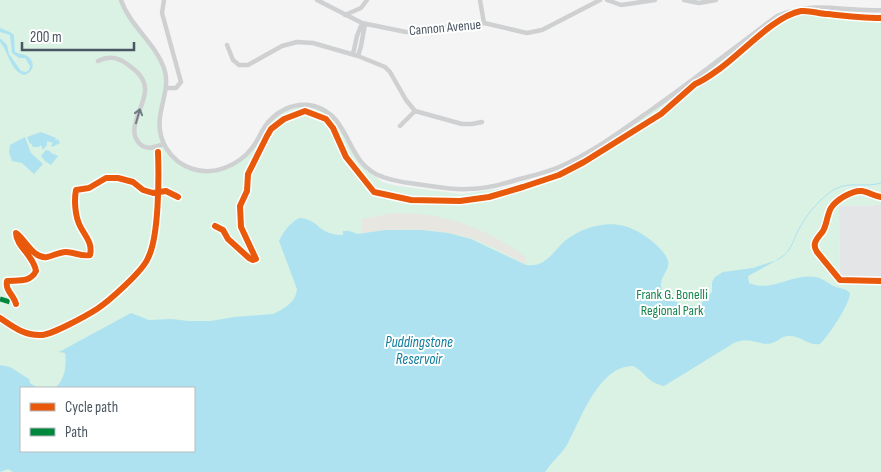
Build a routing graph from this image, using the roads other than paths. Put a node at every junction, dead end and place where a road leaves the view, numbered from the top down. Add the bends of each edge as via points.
1 (121, 0) edge
2 (164, 0) edge
3 (317, 0) edge
4 (367, 0) edge
5 (480, 0) edge
6 (600, 0) edge
7 (607, 0) edge
8 (655, 0) edge
9 (684, 0) edge
10 (716, 0) edge
11 (829, 2) edge
12 (621, 3) edge
13 (881, 10) edge
14 (345, 14) junction
15 (364, 23) junction
16 (484, 23) junction
17 (227, 45) dead end
18 (355, 55) junction
19 (98, 61) dead end
20 (166, 88) junction
21 (416, 111) junction
22 (482, 122) dead end
23 (400, 126) dead end
24 (164, 144) junction

1 - 20 street via 161,62
2 - 20 street via 162,13 181,82 179,87
3 - 14 street, Cannon Avenue
4 - 14 street via 361,8
5 - 16 street
6 - 16 street, Cannon Avenue via 535,32
7 - 12 street
8 - 12 street
9 - 10 street via 699,3
11 - 13 street via 856,10
11 - 24 street via 788,10 777,16 667,99 586,152 559,167 506,183 458,189 379,176 359,160 333,115 306,105 288,108 274,116 253,147 225,168 192,169 173,158
14 - 15 street, Cannon Avenue
15 - 16 street, Cannon Avenue via 414,32
15 - 18 street via 357,36
17 - 18 street via 233,60 248,65 282,46 297,42
18 - 21 street via 385,67
24 -> 19 street via 146,148 136,139 135,127 146,90 141,76 122,60 107,57
20 - 24 street via 159,126
21 - 22 street via 462,124
21 - 23 street

